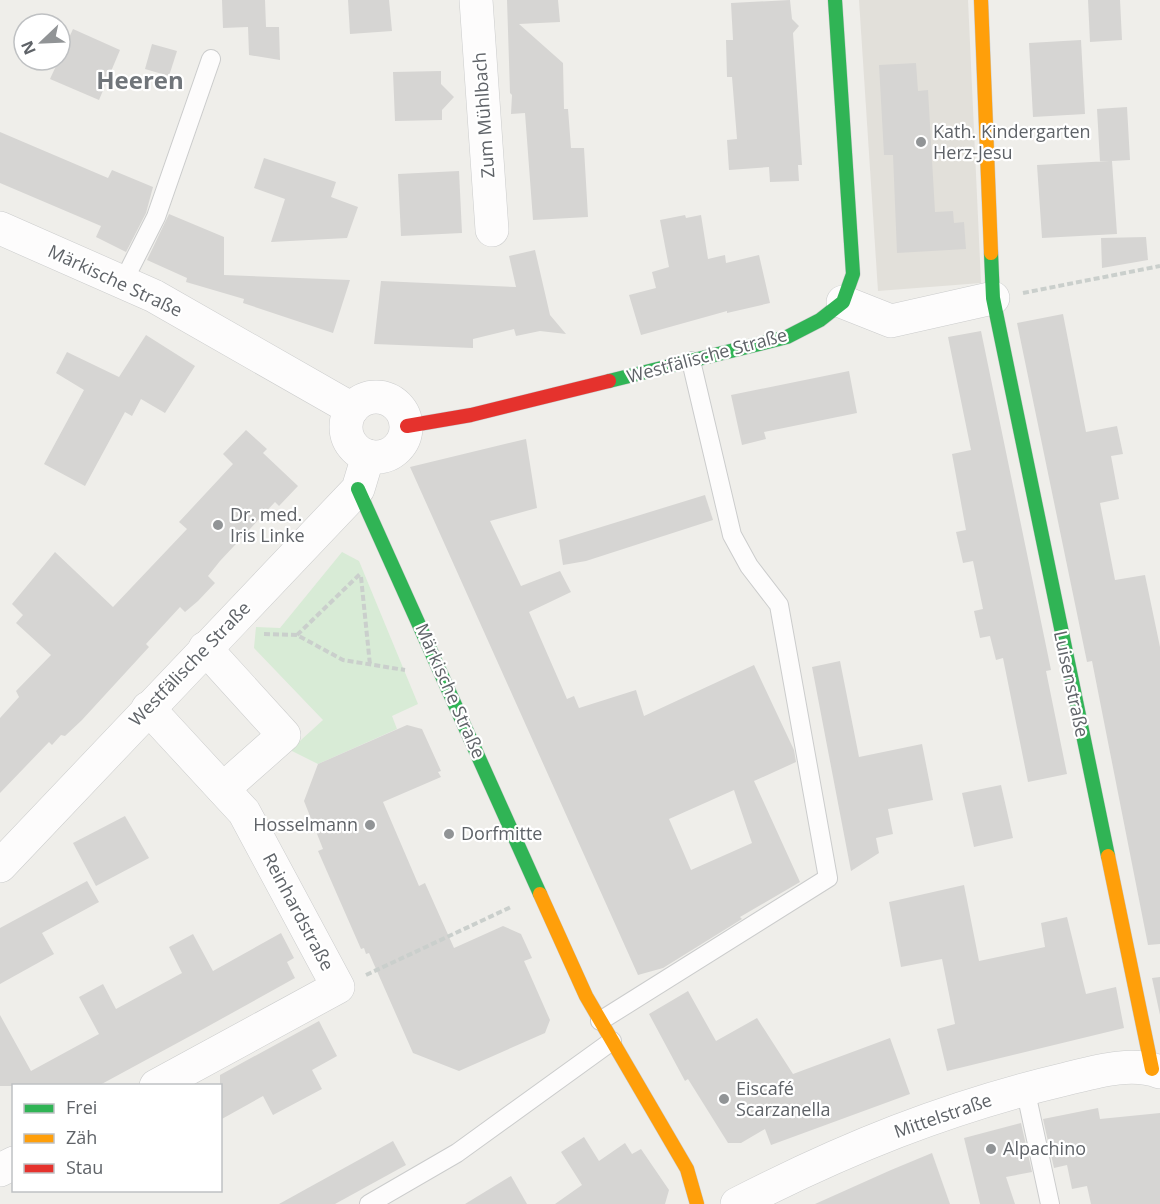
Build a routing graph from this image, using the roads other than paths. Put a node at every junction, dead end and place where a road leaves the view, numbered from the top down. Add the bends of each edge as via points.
1 (476, 0) edge
2 (835, 0) edge
3 (981, 0) edge
4 (211, 59) dead end
5 (0, 228) edge
6 (492, 230) dead end
7 (123, 282) junction
8 (993, 298) junction
9 (843, 302) junction
10 (691, 361) junction
11 (352, 409) junction
12 (407, 426) junction
13 (368, 456) junction
14 (358, 489) junction
15 (205, 648) junction
16 (148, 708) junction
17 (223, 789) junction
18 (0, 866) edge
19 (600, 1021) junction
20 (612, 1041) junction
21 (1156, 1070) edge
22 (160, 1084) edge
23 (1025, 1088) junction
24 (369, 1204) edge
25 (697, 1204) edge
26 (737, 1204) edge
27 (1050, 1204) edge

1 - 6 street, Zum Mühlbach
2 - 9 street via 852,234 853,274
3 - 8 street, Luisenstraße
4 - 7 lane via 156,217
5 - 7 street, Märkische Straße
7 - 11 street, Märkische Straße
8 - 9 street via 891,321
8 - 21 street, Luisenstraße
9 - 10 street, Westfälische Straße via 820,320 787,337
10 - 12 street, Westfälische Straße via 471,415
10 - 19 lane via 732,535 749,566 779,605 828,878
11 - 12 street via 367,399 385,398 404,414
11 - 13 street via 347,420 350,441
12 - 13 street via 399,447 390,453
13 - 14 street, Westfälische Straße
14 - 15 street, Westfälische Straße
14 - 19 street, Märkische Straße
15 - 16 street, Westfälische Straße
15 - 17 street via 284,735
16 - 17 street, Reinhardstraße
16 - 18 street, Westfälische Straße
17 - 22 street, Reinhardstraße via 244,812 348,983
19 - 20 street, Märkische Straße
20 - 24 lane via 458,1153
20 - 25 street, Märkische Straße via 670,1136 687,1169
21 - 23 street, Mittelstraße via 1119,1068
23 - 26 street, Mittelstraße via 921,1120 810,1167
23 - 27 lane

